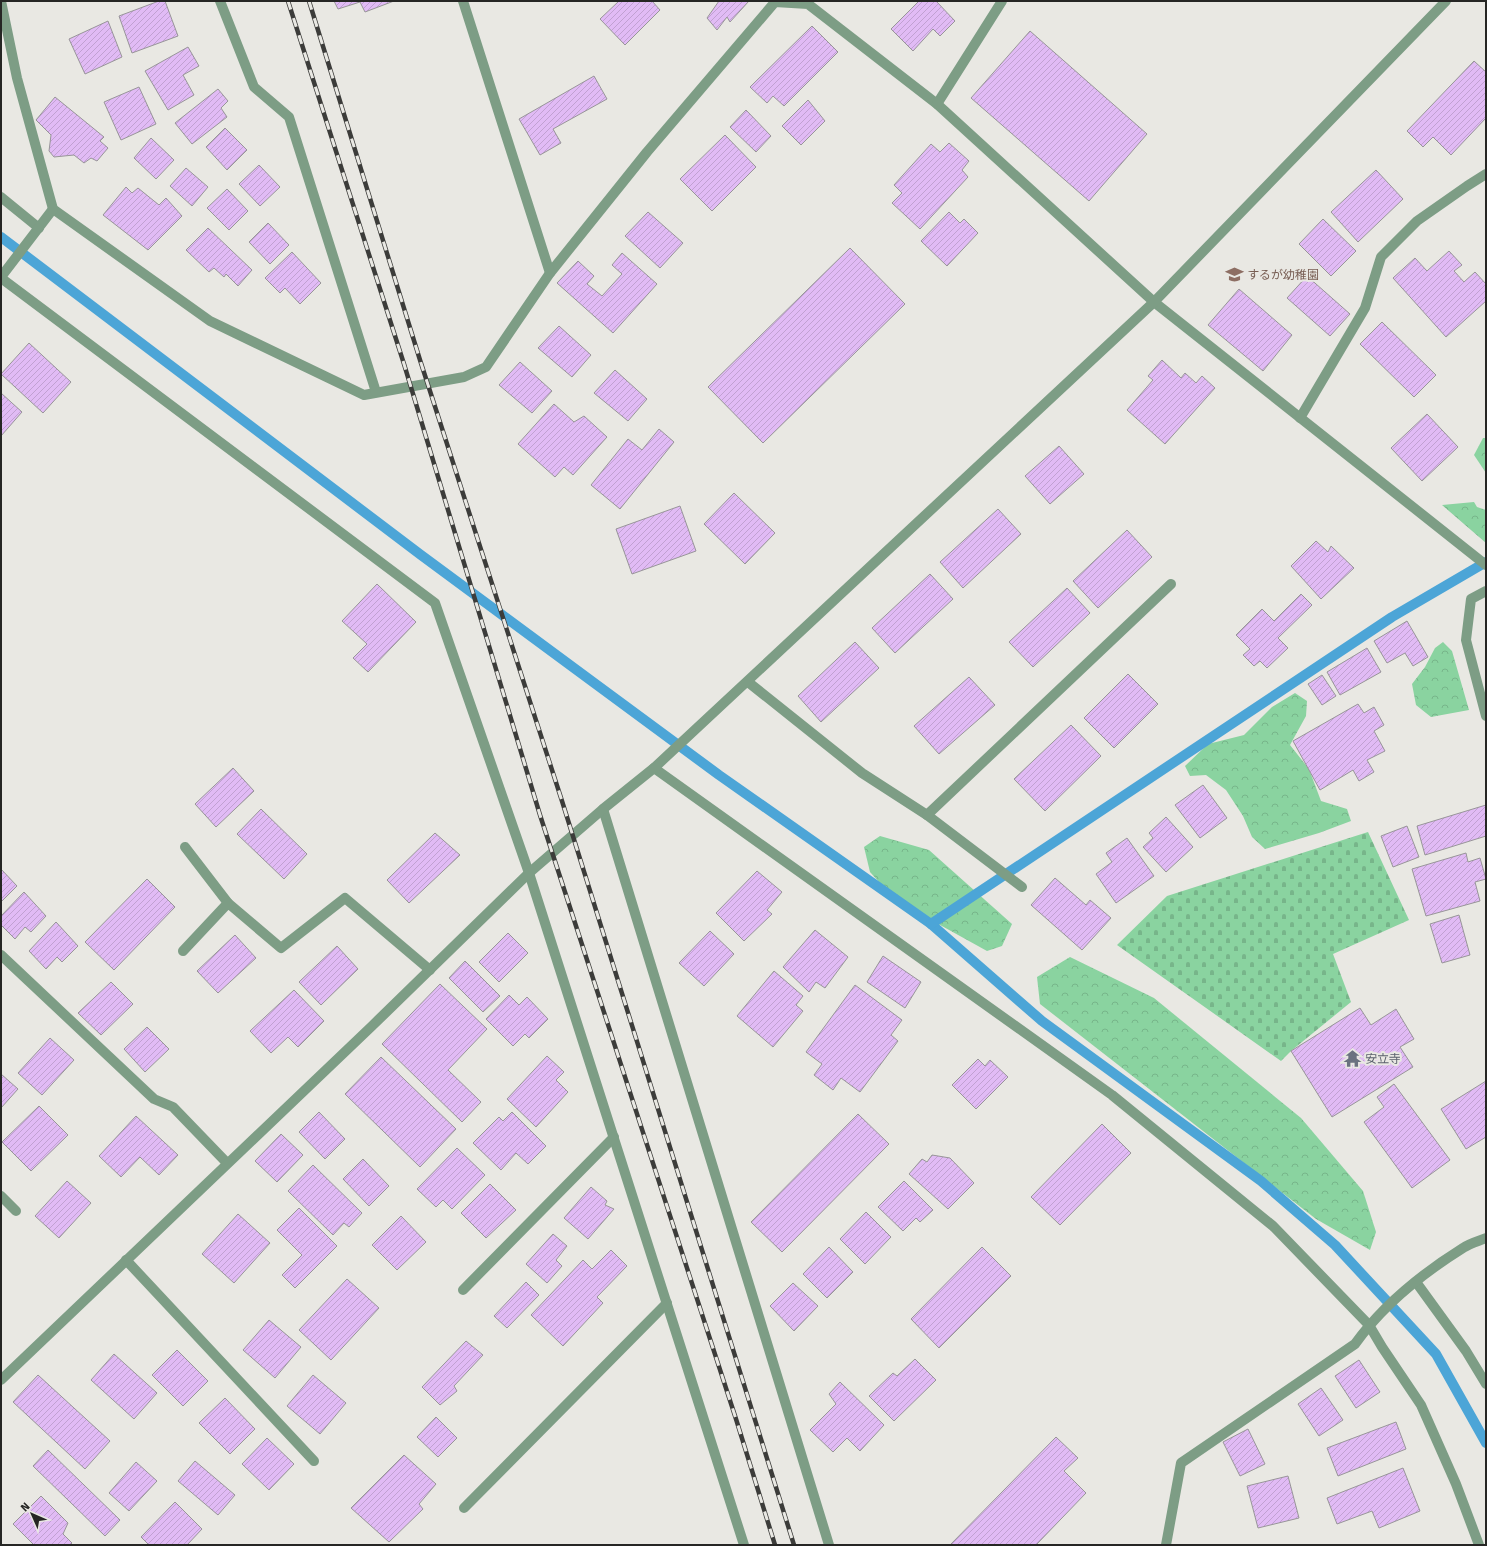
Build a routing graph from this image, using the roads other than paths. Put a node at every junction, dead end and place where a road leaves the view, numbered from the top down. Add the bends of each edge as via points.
1 (1, 1) edge
2 (220, 1) edge
3 (463, 1) edge
4 (1002, 1) edge
5 (1446, 1) edge
6 (937, 104) junction
7 (1486, 174) edge
8 (1, 197) edge
9 (53, 209) junction
10 (39, 228) junction
11 (550, 273) junction
12 (1, 277) edge
13 (1154, 302) junction
14 (376, 392) junction
15 (1300, 418) junction
16 (1486, 565) edge
17 (1171, 584) dead end
18 (1486, 591) edge
19 (748, 682) junction
20 (1486, 716) edge
21 (654, 768) junction
22 (603, 809) junction
23 (927, 815) junction
24 (185, 847) dead end
25 (529, 873) junction
26 (1022, 887) dead end
27 (228, 903) junction
28 (183, 951) dead end
29 (1, 955) edge
30 (430, 970) junction
31 (614, 1137) junction
32 (228, 1164) junction
33 (1, 1196) edge
34 (16, 1211) dead end
35 (1486, 1238) edge
36 (126, 1260) junction
37 (1416, 1282) junction
38 (463, 1290) dead end
39 (667, 1303) junction
40 (1369, 1325) junction
41 (1, 1380) edge
42 (1486, 1384) edge
43 (314, 1460) dead end
44 (464, 1508) dead end
45 (744, 1545) edge
46 (830, 1545) edge
47 (1166, 1545) edge
48 (1479, 1545) edge

1 - 9 street via 17,78
2 - 14 street via 254,87 289,117
3 - 11 street
4 - 6 street
5 - 13 street
6 - 11 street via 808,4 775,2 647,152
6 - 13 street
7 - 15 street via 1417,222 1381,257 1365,308
8 - 10 street
9 - 10 street
9 - 14 street via 210,321 364,395
10 - 12 street
11 - 14 street via 486,367 464,377
12 - 25 street via 435,603
13 - 15 street
13 - 19 street
15 - 16 street
17 - 23 street
18 - 20 street via 1471,600 1466,640
19 - 21 street
19 - 23 street via 862,774
21 - 22 street
21 - 40 street via 1112,1095 1273,1226
22 - 25 street
22 - 46 street
23 - 26 street
24 - 27 street
25 - 30 street
25 - 31 street
27 - 28 street
27 - 30 street via 281,948 345,898
29 - 32 street via 154,1099 173,1107
30 - 32 street
31 - 38 street
31 - 39 street
32 - 36 street
33 - 34 street
35 - 37 street via 1464,1247
36 - 41 street
36 - 43 street
37 - 40 street
37 - 42 street via 1466,1351
39 - 44 street
39 - 45 street
40 - 47 street via 1355,1344 1181,1463
40 - 48 street via 1421,1404

